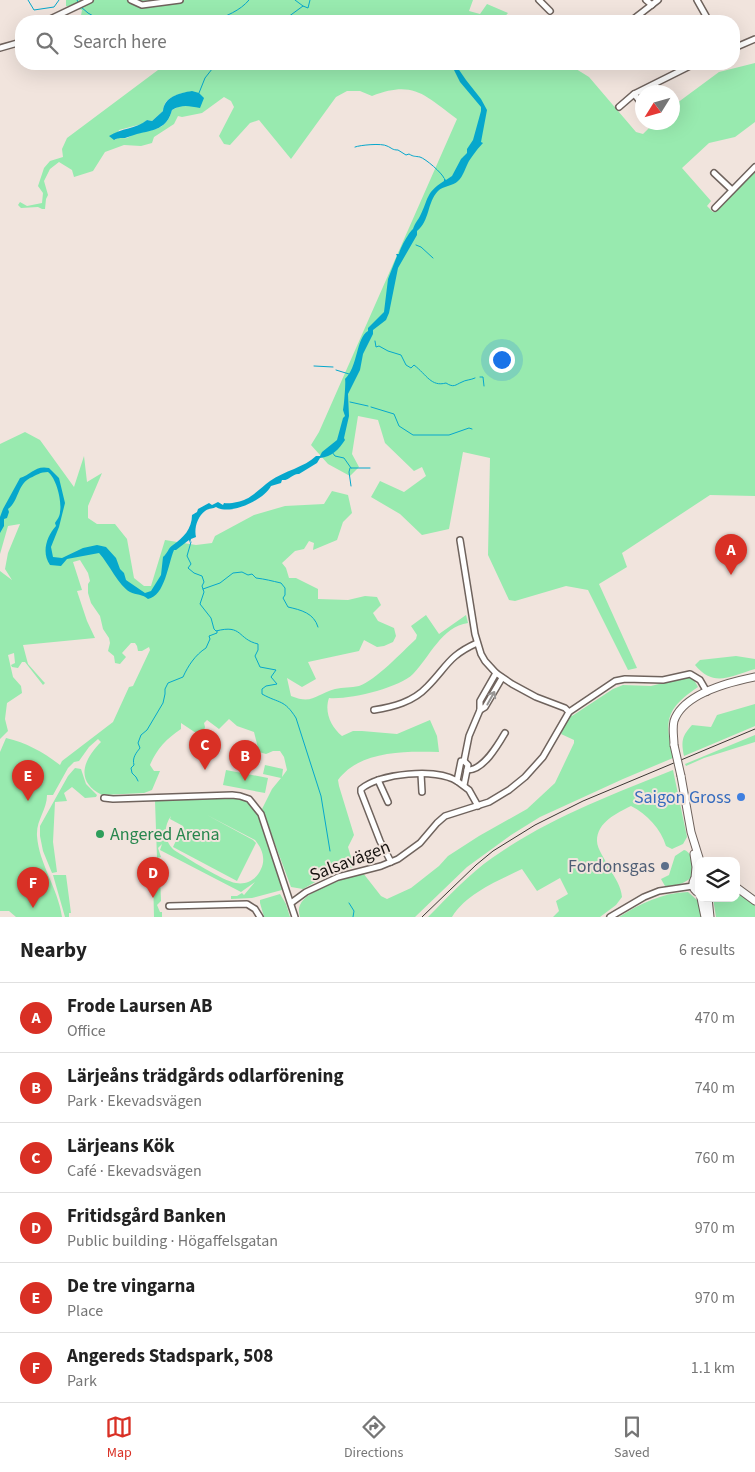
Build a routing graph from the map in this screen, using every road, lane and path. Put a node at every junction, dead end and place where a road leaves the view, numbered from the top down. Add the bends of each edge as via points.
1 (90, 0) edge
2 (131, 0) edge
3 (180, 0) edge
4 (539, 0) edge
5 (646, 0) edge
6 (658, 0) edge
7 (697, 0) edge
8 (652, 4) junction
9 (550, 11) dead end
10 (59, 15) edge
11 (638, 15) edge
12 (705, 15) edge
13 (755, 39) edge
14 (15, 44) edge
15 (740, 45) edge
16 (0, 48) edge
17 (682, 70) edge
18 (634, 94) joint
19 (619, 107) dead end
20 (755, 167) edge
21 (714, 173) dead end
22 (732, 190) junction
23 (715, 208) dead end
24 (460, 540) dead end
25 (477, 643) junction
26 (496, 673) junction
27 (755, 677) edge
28 (502, 678) junction
29 (707, 692) junction
30 (374, 710) dead end
31 (480, 710) junction
32 (569, 712) junction
33 (505, 733) dead end
34 (464, 761) junction
35 (467, 770) junction
36 (420, 774) junction
37 (378, 780) junction
38 (457, 781) junction
39 (464, 785) junction
40 (422, 792) dead end
41 (104, 798) dead end
42 (388, 802) dead end
43 (478, 806) junction
44 (691, 832) junction
45 (699, 857) edge
46 (695, 861) edge
47 (391, 862) junction
48 (695, 881) edge
49 (692, 886) junction
50 (695, 889) edge
51 (740, 890) edge
52 (755, 901) edge
53 (702, 902) edge
54 (708, 902) edge
55 (292, 903) junction
56 (168, 906) dead end
57 (260, 917) edge
58 (295, 917) edge
59 (610, 917) edge
60 (705, 917) edge
61 (710, 917) edge

1 - 10 street
2 - 3 street via 142,5
4 - 9 street
5 - 8 street
6 - 8 street
7 - 12 street
8 - 11 street
13 - 15 street
14 - 16 street
17 - 18 street
18 - 19 street
20 - 22 street
21 - 22 street
22 - 23 street
24 - 25 street
25 - 26 street via 485,661
25 - 30 street via 453,656 426,688 411,700
26 - 28 street
26 - 31 street via 480,701
27 - 29 street
31 -> 28 street
28 - 32 street
29 - 32 street via 700,680 690,674 663,680 620,680
29 - 44 street, bridge via 687,703 677,714 673,730
31 - 34 street via 469,736
32 - 43 street, Salsavägen via 547,752 533,769 509,790
33 - 35 street via 478,768
34 - 35 street via 468,765
34 - 38 street via 461,761
35 - 39 street
36 - 37 street
36 - 38 street via 440,775
36 - 40 street
37 - 42 street
37 - 47 street via 363,787 361,792
38 - 39 street
39 - 43 street
41 - 55 street via 240,796 249,799 261,814
43 - 47 street, Salsavägen via 445,816 420,843
44 - 45 street
44 - 46 street
47 - 55 street, Salsavägen via 338,877 306,892
48 - 49 street
49 - 50 street
49 - 59 street via 644,896
51 - 52 street
53 - 60 street
54 - 61 street
55 - 58 street
56 - 57 street via 247,904

